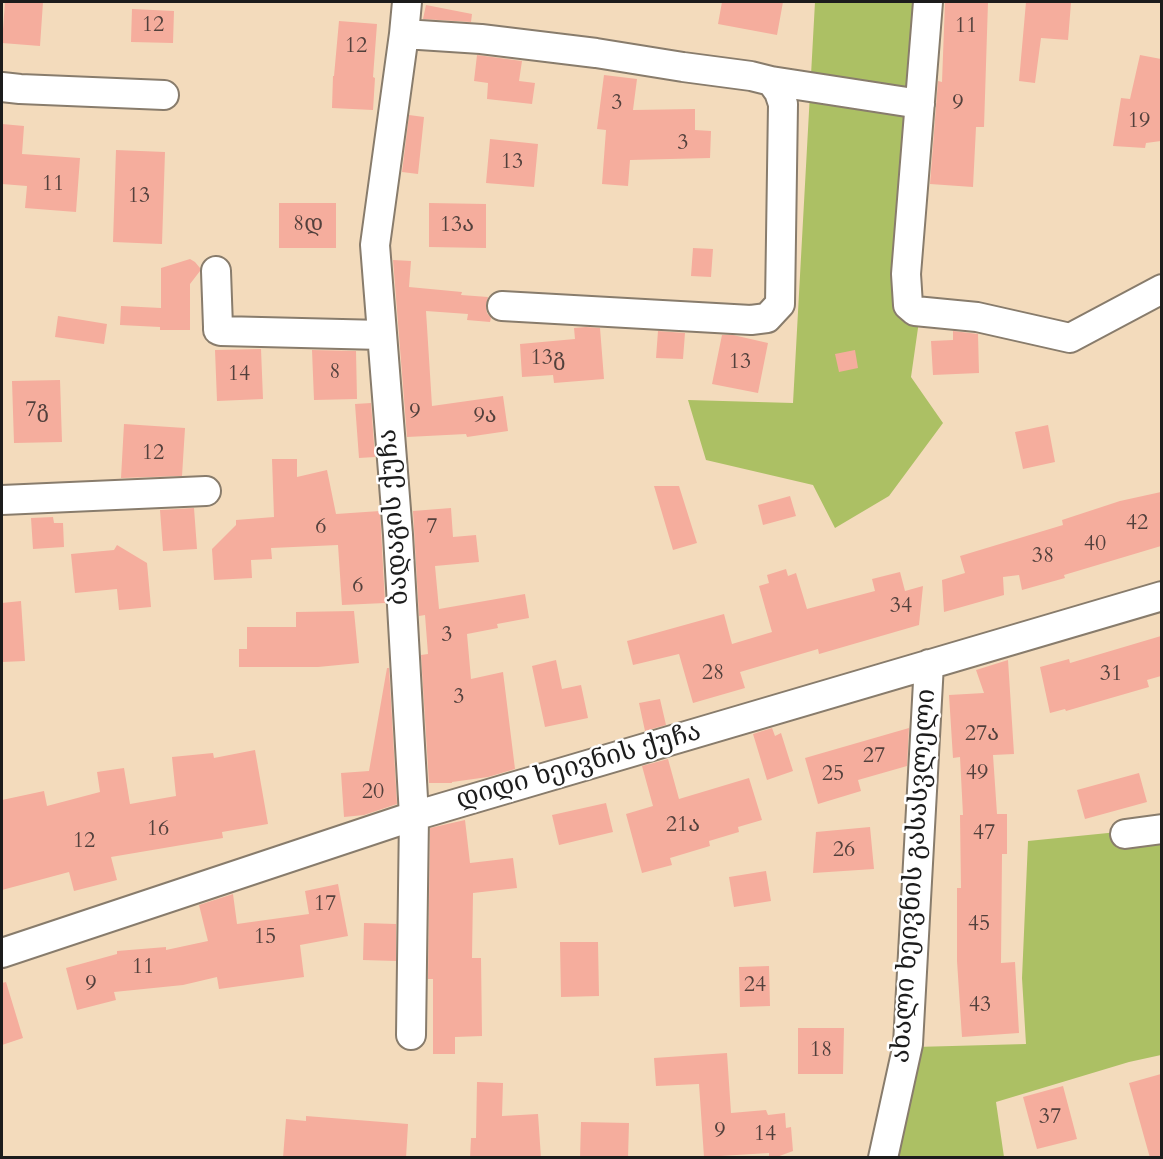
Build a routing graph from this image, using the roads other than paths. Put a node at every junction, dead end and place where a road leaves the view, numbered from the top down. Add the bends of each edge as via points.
1 (407, 2) edge
2 (928, 2) edge
3 (404, 34) junction
4 (771, 81) junction
5 (2, 87) edge
6 (164, 95) dead end
7 (920, 104) junction
8 (216, 271) dead end
9 (1161, 289) edge
10 (502, 306) dead end
11 (382, 335) junction
12 (206, 491) dead end
13 (2, 500) edge
14 (1161, 596) edge
15 (929, 664) junction
16 (414, 816) junction
17 (1161, 829) edge
18 (1125, 834) dead end
19 (2, 953) edge
20 (411, 1035) dead end
21 (883, 1158) edge

1 - 3 street, ბადაგის ქუჩა
2 - 7 street
3 - 4 street via 596,52
3 - 11 street, ბადაგის ქუჩა via 375,245
4 - 7 street
4 - 10 street via 783,104 783,128 780,304 767,318
5 - 6 street
7 - 9 street via 906,274 908,305 915,311 977,317 1070,338
8 - 11 street via 218,330
11 - 16 street, ბადაგის ქუჩა
12 - 13 street
14 - 15 street, დიდი ხეივნის ქუჩა
15 - 16 street, დიდი ხეივნის ქუჩა
15 - 21 street, ახალი ხეივნის გასასვლელი via 908,1044
16 - 19 street, დიდი ხეივნის ქუჩა
16 - 20 street, ბადაგის ქუჩა
17 - 18 street

